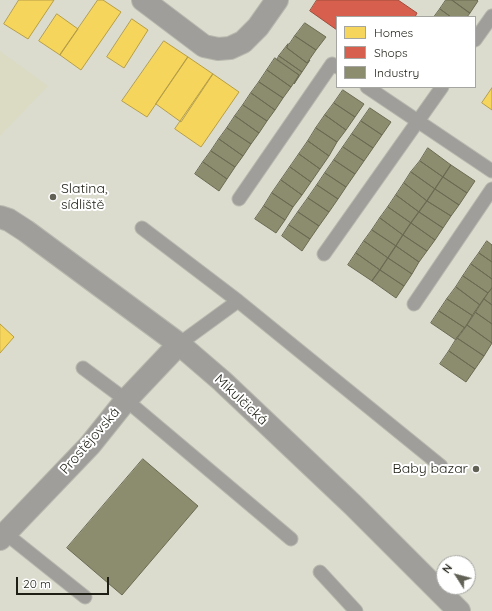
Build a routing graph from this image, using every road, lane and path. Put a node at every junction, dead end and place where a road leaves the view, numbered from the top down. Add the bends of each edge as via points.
1 (143, 0) edge
2 (277, 0) edge
3 (492, 16) edge
4 (476, 39) edge
5 (336, 66) edge
6 (368, 88) edge
7 (441, 88) edge
8 (418, 121) junction
9 (492, 171) edge
10 (492, 189) edge
11 (239, 199) dead end
12 (3, 217) edge
13 (142, 228) dead end
14 (324, 254) dead end
15 (238, 301) junction
16 (414, 304) dead end
17 (179, 344) junction
18 (83, 368) dead end
19 (126, 400) junction
20 (441, 466) dead end
21 (3, 536) edge
22 (291, 539) dead end
23 (320, 572) dead end
24 (85, 597) dead end
25 (356, 611) edge
26 (459, 611) edge

1 - 2 street via 204,46 218,49 230,48 243,42 258,27
3 - 4 lane
5 - 11 lane via 332,64
6 - 8 lane
7 - 8 lane
8 - 9 lane
8 - 14 lane
10 - 16 lane
12 - 17 street, Mikulčická via 26,231
13 - 15 lane
15 - 17 lane
15 - 20 lane
17 - 19 street, Prostějovská
17 - 26 street, Mikulčická via 222,381 353,505
18 - 19 lane
19 - 21 street, Prostějovská via 90,445
19 - 22 lane
21 - 24 lane
23 - 25 lane

